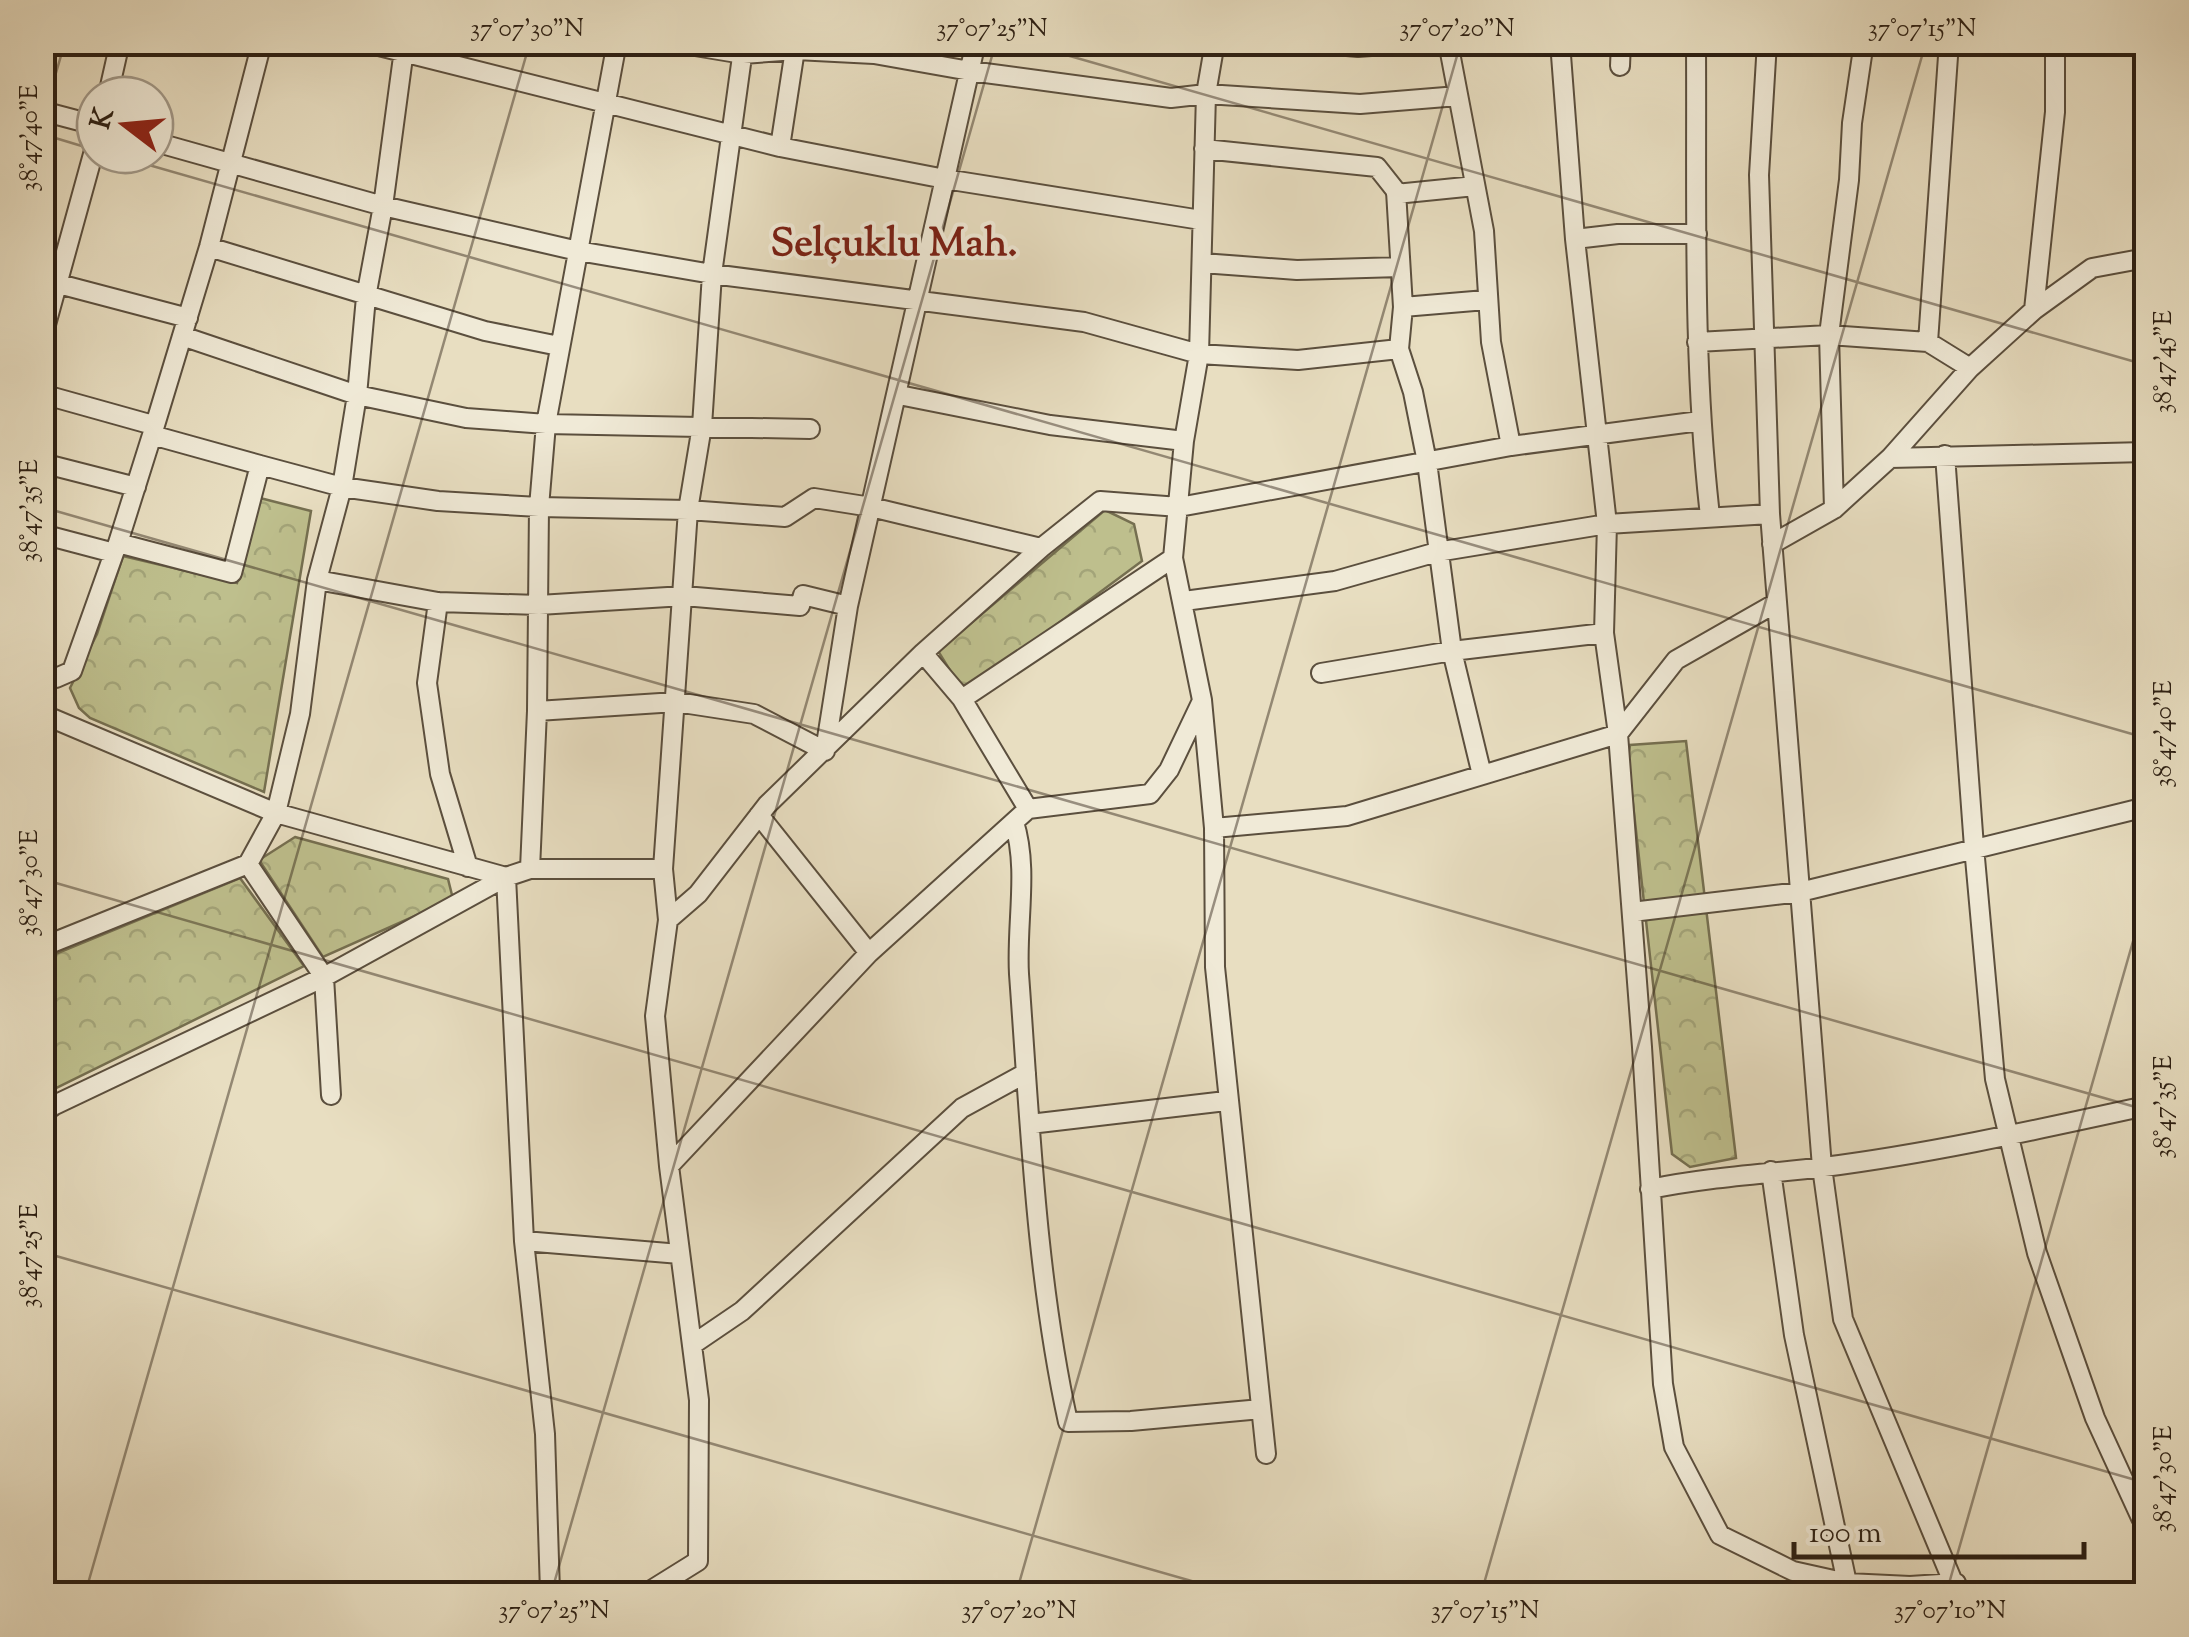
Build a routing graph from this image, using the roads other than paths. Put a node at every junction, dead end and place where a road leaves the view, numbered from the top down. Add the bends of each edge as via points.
1 (120, 42) edge
2 (262, 42) edge
3 (363, 42) edge
4 (617, 42) edge
5 (670, 42) edge
6 (976, 42) edge
7 (1215, 42) edge
8 (1302, 42) edge
9 (1424, 42) edge
10 (1448, 42) edge
11 (1560, 42) edge
12 (1620, 42) edge
13 (1696, 42) edge
14 (1767, 42) edge
15 (1864, 42) edge
16 (1949, 42) edge
17 (2055, 42) edge
18 (2144, 42) edge
19 (796, 46) edge
20 (405, 48) edge
21 (743, 48) edge
22 (876, 48) edge
23 (1620, 66) dead end
24 (2146, 66) edge
25 (970, 70) junction
26 (113, 75) edge
27 (1206, 94) junction
28 (1458, 96) junction
29 (607, 105) junction
30 (42, 111) edge
31 (75, 120) edge
32 (728, 136) junction
33 (780, 147) junction
34 (175, 148) edge
35 (1204, 150) junction
36 (232, 164) junction
37 (87, 175) edge
38 (945, 180) junction
39 (1475, 186) junction
40 (1396, 194) junction
41 (384, 206) junction
42 (1202, 220) junction
43 (1697, 234) junction
44 (1575, 239) junction
45 (209, 247) junction
46 (578, 251) junction
47 (2146, 258) edge
48 (1202, 263) junction
49 (1400, 267) junction
50 (712, 274) junction
51 (56, 283) junction
52 (366, 297) junction
53 (919, 299) junction
54 (1486, 300) junction
55 (1404, 307) junction
56 (2034, 310) junction
57 (185, 327) junction
58 (1829, 335) junction
59 (1766, 337) junction
60 (42, 339) edge
61 (1696, 342) junction
62 (1928, 342) junction
63 (559, 346) junction
64 (1399, 349) junction
65 (1199, 354) junction
66 (1970, 368) junction
67 (42, 394) edge
68 (357, 394) junction
69 (899, 394) junction
70 (1700, 421) junction
71 (546, 424) junction
72 (702, 426) junction
73 (810, 429) dead end
74 (153, 430) junction
75 (1598, 432) junction
76 (1184, 441) junction
77 (1510, 446) junction
78 (2146, 452) edge
79 (1945, 455) junction
80 (1890, 458) junction
81 (1427, 462) junction
82 (42, 463) edge
83 (260, 465) junction
84 (342, 486) junction
85 (136, 487) junction
86 (540, 507) junction
87 (870, 507) junction
88 (1179, 507) junction
89 (1834, 509) junction
90 (688, 510) junction
91 (1770, 514) junction
92 (1710, 516) junction
93 (1607, 524) junction
94 (42, 534) edge
95 (1772, 544) junction
96 (116, 548) junction
97 (1041, 548) junction
98 (1436, 552) junction
99 (1173, 558) junction
100 (317, 580) junction
101 (684, 596) junction
102 (438, 602) junction
103 (1184, 602) junction
104 (1776, 604) junction
105 (539, 605) junction
106 (848, 606) junction
107 (1604, 633) junction
108 (1452, 651) junction
109 (923, 653) junction
110 (1321, 673) dead end
111 (47, 678) edge
112 (962, 700) junction
113 (1202, 700) junction
114 (676, 702) junction
115 (537, 711) junction
116 (43, 715) edge
117 (1618, 734) junction
118 (825, 751) junction
119 (1482, 775) junction
120 (2146, 807) edge
121 (276, 813) junction
122 (759, 815) junction
123 (1021, 815) junction
124 (1214, 828) junction
125 (1974, 847) junction
126 (248, 864) junction
127 (468, 867) junction
128 (530, 869) junction
129 (663, 869) junction
130 (506, 877) junction
131 (1800, 892) junction
132 (1632, 912) junction
133 (668, 920) junction
134 (42, 947) edge
135 (868, 953) junction
136 (324, 976) junction
137 (1026, 1073) junction
138 (42, 1088) edge
139 (331, 1095) dead end
140 (1226, 1100) junction
141 (2146, 1106) edge
142 (47, 1109) edge
143 (1030, 1124) junction
144 (2006, 1136) junction
145 (669, 1166) junction
146 (1822, 1167) junction
147 (1772, 1170) junction
148 (1650, 1189) junction
149 (524, 1241) junction
150 (680, 1254) junction
151 (692, 1345) junction
152 (1261, 1409) junction
153 (1266, 1454) dead end
154 (2146, 1522) edge
155 (1848, 1583) junction
156 (1957, 1588) edge
157 (566, 1594) edge
158 (646, 1594) edge

1 - 26 street
2 - 36 street
3 - 20 street
4 - 29 street
5 - 21 street
6 - 25 street
7 - 27 street
8 - 9 street
10 - 28 street
11 - 44 street
12 - 23 street
13 - 43 street
14 - 59 street via 1759,175
15 - 58 street
16 - 62 street
17 - 56 street via 2055,112
18 - 24 street
19 - 21 street
19 - 22 street
19 - 33 street
20 - 29 street
20 - 41 street
21 - 32 street
22 - 25 street
25 - 27 street via 1170,98
25 - 38 street
27 - 28 street via 1360,104
27 - 35 street
28 - 39 street
29 - 32 street
29 - 46 street
30 - 31 street
32 - 33 street
32 - 50 street
33 - 38 street
34 - 36 street
35 - 40 street via 1377,167
35 - 42 street
36 - 41 street
36 - 45 street
37 - 51 street
38 - 42 street
38 - 53 street
39 - 40 street
39 - 54 street
40 - 49 street
41 - 46 street
41 - 52 street
42 - 48 street
43 - 44 street
43 - 61 street
44 - 75 street
45 - 52 street
45 - 57 street
46 - 50 street
46 - 63 street
47 - 56 street via 2092,268
48 - 49 street via 1298,270
48 - 65 street
49 - 55 street
50 - 53 street
50 - 72 street
51 - 57 street
51 - 60 street
52 - 63 street
52 - 68 street
53 - 65 street via 1084,322
53 - 69 street
54 - 55 street
54 - 77 street
55 - 64 street
56 - 66 street
57 - 68 street
57 - 74 street
58 - 59 street
58 - 62 street
58 - 89 street
59 - 61 street
59 - 91 street
61 - 70 street
62 - 66 street
63 - 71 street
64 - 65 street via 1298,360
64 - 81 street
65 - 76 street
66 - 80 street
67 - 74 street
68 - 71 street via 466,418
68 - 84 street
69 - 76 street via 1050,426
69 - 87 street
70 - 75 street
70 - 92 street
71 - 72 street
71 - 86 street
72 - 73 street
72 - 90 street
74 - 83 street
74 - 85 street
75 - 77 street
75 - 93 street
76 - 88 street
77 - 81 street
78 - 79 street
79 - 80 street
79 - 125 street
80 - 89 street
81 - 88 street
81 - 98 street
82 - 85 street
83 - 84 street
83 - 96 street via 232,573
84 - 86 street
84 - 100 street
85 - 96 street
86 - 90 street
86 - 105 street
87 - 90 street via 814,498 785,517
87 - 97 street
87 - 106 street
88 - 97 street via 1100,501
88 - 99 street
89 - 95 street
90 - 101 street
91 - 92 street
91 - 95 street
92 - 93 street
93 - 98 street
93 - 107 street
94 - 96 street
95 - 104 street
96 - 111 street via 72,671
97 - 109 street
98 - 103 street via 1334,581
98 - 108 street
99 - 103 street
99 - 112 street
100 - 102 street
100 - 121 street via 300,714
101 - 105 street
101 - 106 street via 800,606 803,595
101 - 114 street
102 - 105 street
102 - 127 street via 427,682 440,774
103 - 113 street
104 - 117 street via 1676,660
104 - 131 street
105 - 115 street
106 - 118 street
107 - 108 street
107 - 117 street
108 - 110 street
108 - 119 street
109 - 112 street
109 - 118 street
112 - 123 street
113 - 123 street via 1150,794
113 - 124 street
114 - 115 street
114 - 118 street via 754,714
114 - 129 street
115 - 128 street
116 - 121 street
117 - 119 street
117 - 132 street
118 - 122 street
119 - 124 street via 1347,816
120 - 125 street
121 - 126 street
121 - 127 street
122 - 133 street via 698,894
122 - 135 street
123 - 135 street
123 - 137 street via 1018,958
124 - 140 street via 1214,967
125 - 131 street
125 - 144 street
126 - 134 street
126 - 136 street
127 - 130 street
128 - 129 street
128 - 130 street
129 - 133 street
130 - 136 street
130 - 149 street
131 - 132 street
131 - 146 street
132 - 148 street
133 - 145 street via 654,1016
135 - 145 street
136 - 139 street
136 - 142 street
137 - 143 street
137 - 151 street via 962,1108 742,1311
138 - 142 street
140 - 143 street
140 - 152 street
141 - 144 street
143 - 152 street via 1068,1422
144 - 146 street
144 - 154 street via 2037,1253 2095,1418
145 - 150 street
146 - 147 street
146 - 156 street via 1843,1319
147 - 148 street
147 - 155 street via 1794,1335
148 - 155 street via 1663,1384 1674,1448 1720,1535 1793,1571
149 - 150 street
149 - 157 street via 545,1434 550,1592
150 - 151 street
151 - 158 street via 699,1400 698,1561
152 - 153 street
155 - 156 street

